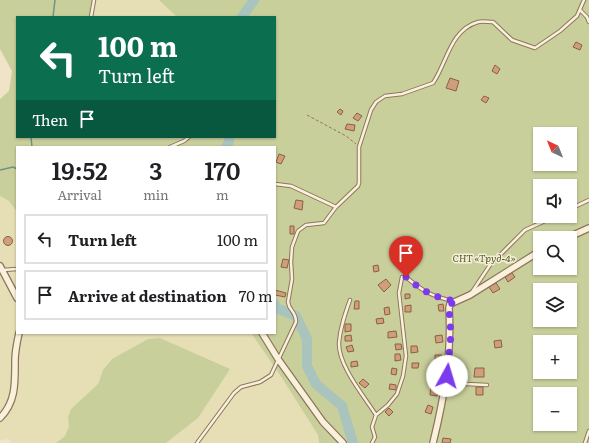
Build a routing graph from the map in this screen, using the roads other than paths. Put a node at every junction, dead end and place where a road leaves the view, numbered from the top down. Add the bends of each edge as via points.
1 (94, 0) edge
2 (584, 0) edge
3 (580, 10) junction
4 (91, 16) edge
5 (589, 22) edge
6 (188, 138) edge
7 (172, 146) edge
8 (276, 184) edge
9 (589, 200) edge
10 (577, 206) edge
11 (336, 207) junction
12 (540, 223) edge
13 (589, 228) edge
14 (577, 233) edge
15 (533, 255) edge
16 (1, 268) edge
17 (16, 269) edge
18 (470, 295) junction
19 (16, 296) edge
20 (350, 300) dead end
21 (457, 301) junction
22 (19, 334) edge
23 (263, 334) edge
24 (278, 359) junction
25 (446, 384) junction
26 (487, 385) dead end
27 (376, 414) junction
28 (0, 418) edge
29 (589, 431) edge
30 (197, 443) edge
31 (343, 443) edge
32 (372, 443) edge
33 (434, 443) edge
34 (585, 443) edge

1 - 4 lane
2 - 3 lane
3 - 5 lane
3 - 11 lane via 560,31 535,48 512,40 493,22 478,22 464,29 450,47 433,83 402,94 385,96 376,102 359,147 359,183
6 - 7 lane
8 - 11 lane via 291,186
9 - 10 lane
11 - 24 lane via 324,223 306,225 298,231 291,255 292,279 288,302 296,316 296,322
12 - 18 lane via 520,234 490,265
13 - 14 street
15 - 18 street
16 - 17 lane
16 - 19 street
18 - 21 street
20 - 27 lane via 339,344 346,370
21 - 25 street via 450,304 449,308 451,334
21 - 27 lane via 436,298 418,288 406,277 402,277 399,292 406,356 403,376 397,394
22 - 28 street via 14,396
23 - 24 street
24 - 30 lane via 266,379 241,387 234,393
24 - 31 street via 323,422
25 - 26 lane
25 - 33 street
27 - 32 lane via 372,427 375,437
29 - 34 lane

